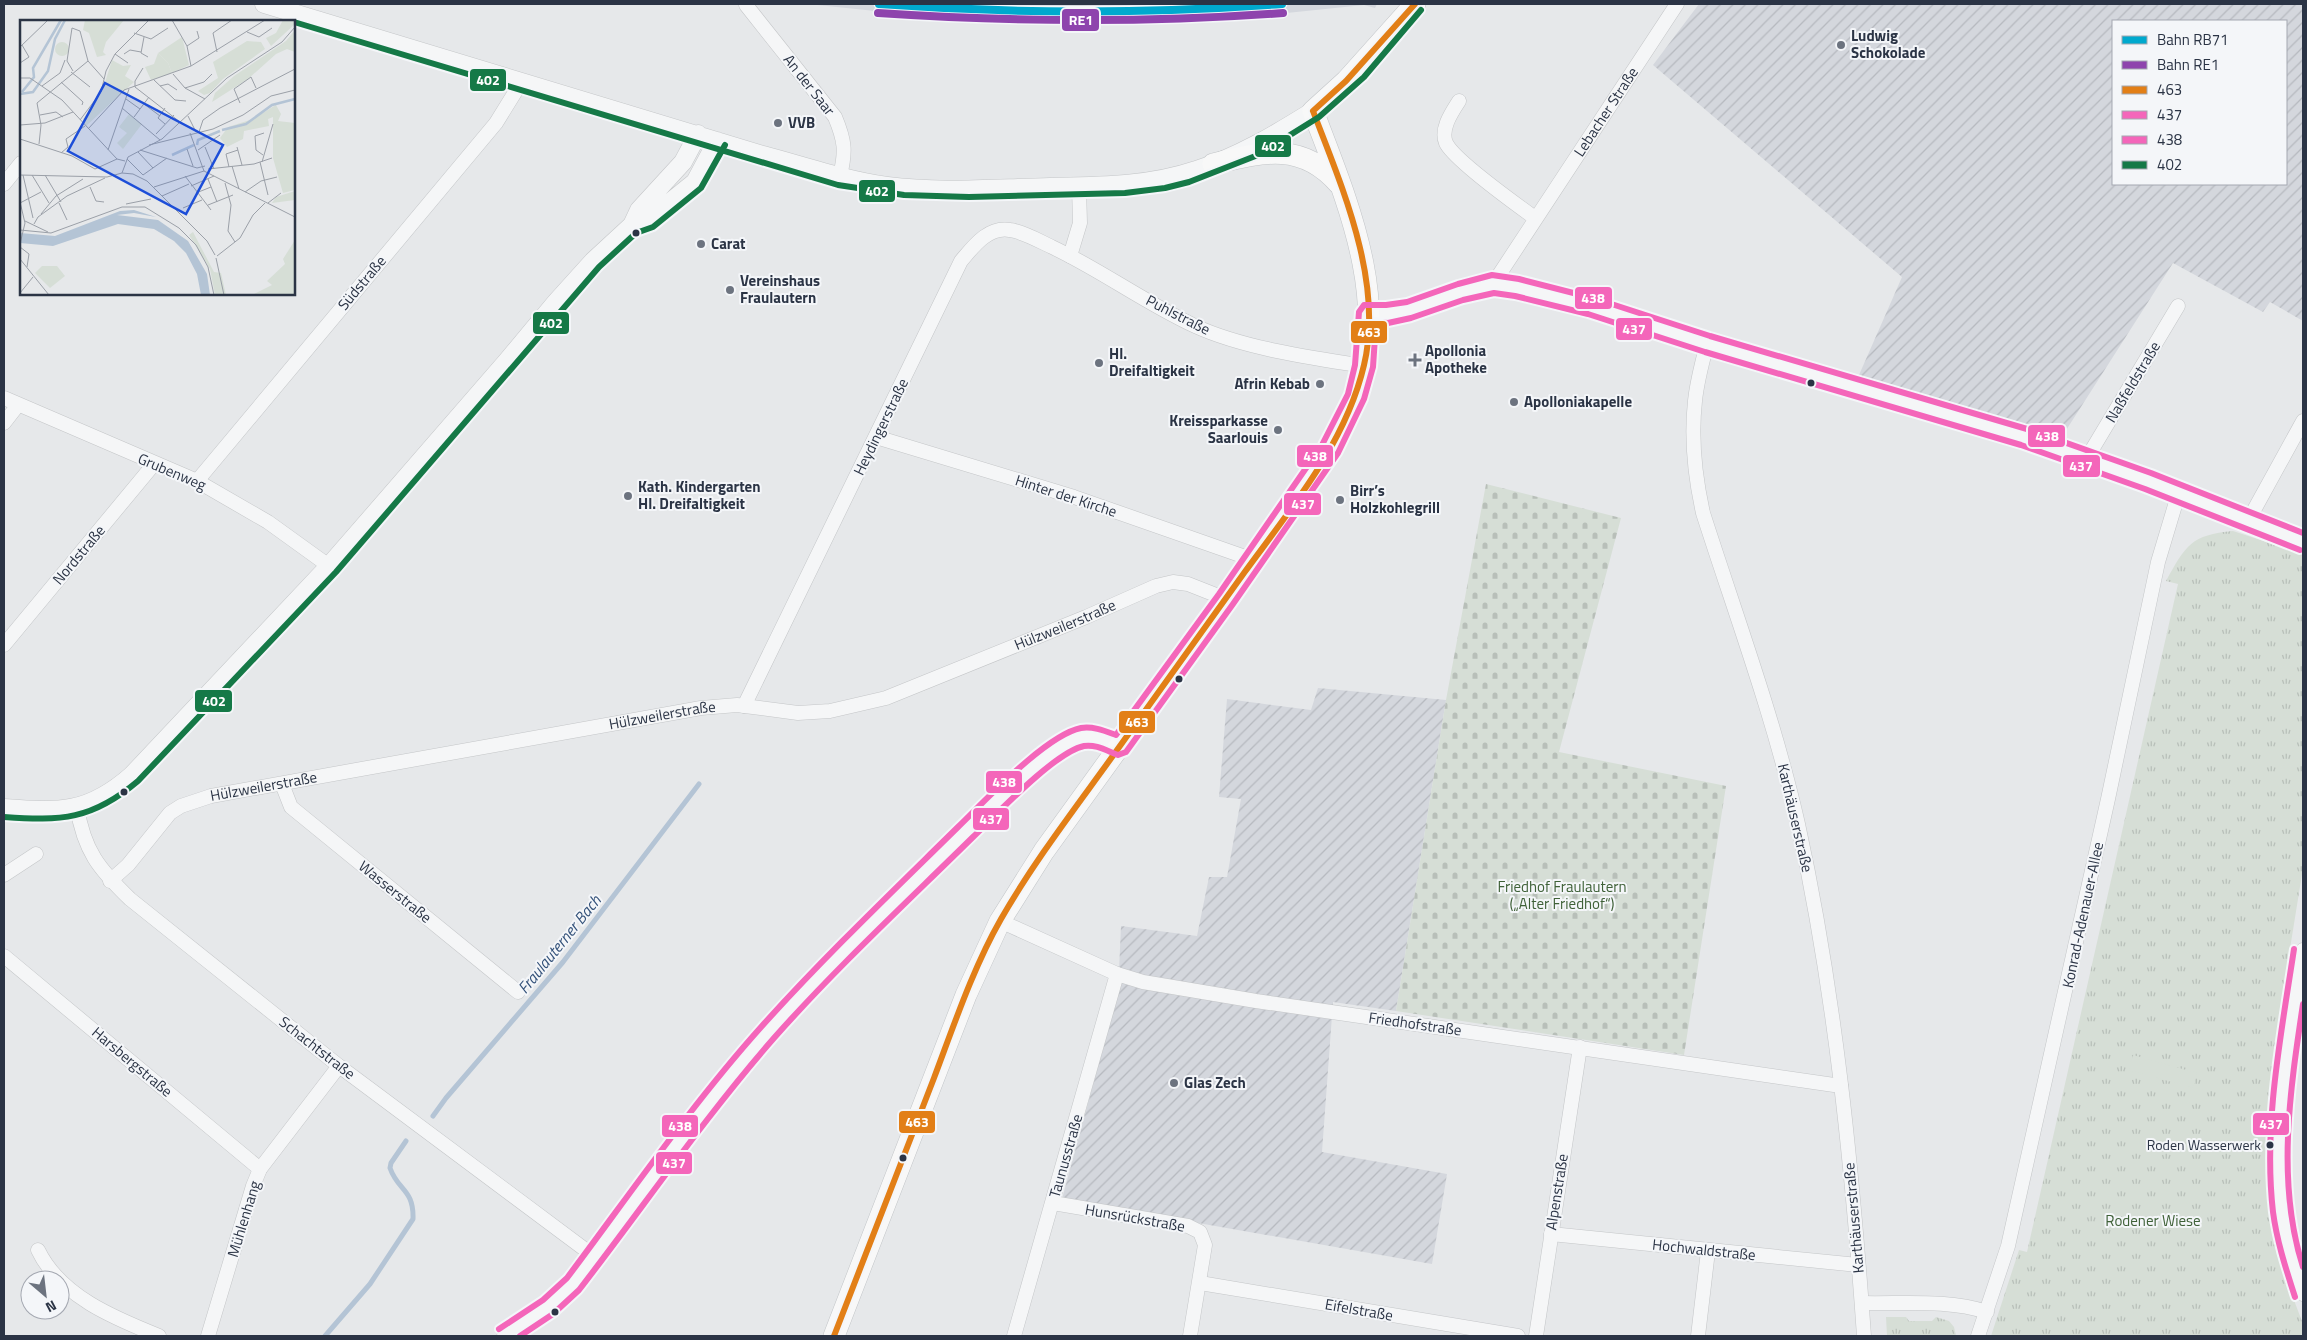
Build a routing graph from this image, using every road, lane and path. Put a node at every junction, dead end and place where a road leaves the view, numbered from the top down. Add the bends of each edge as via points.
1 (264, 4) edge
2 (1415, 4) edge
3 (1677, 4) edge
4 (746, 5) edge
5 (522, 82) junction
6 (1459, 101) dead end
7 (1313, 111) junction
8 (698, 134) junction
9 (717, 141) junction
10 (1213, 164) junction
11 (20, 165) edge
12 (840, 176) junction
13 (4, 184) edge
14 (1079, 187) junction
15 (1342, 187) junction
16 (1535, 218) junction
17 (632, 226) junction
18 (1070, 256) junction
19 (1493, 284) junction
20 (2178, 306) dead end
21 (1368, 313) junction
22 (1707, 344) junction
23 (1364, 366) junction
24 (4, 398) edge
25 (18, 405) junction
26 (2303, 420) edge
27 (4, 423) edge
28 (876, 437) junction
29 (2087, 458) junction
30 (154, 464) junction
31 (197, 481) junction
32 (2179, 492) junction
33 (2248, 520) junction
34 (2303, 542) edge
35 (1254, 560) junction
36 (329, 566) junction
37 (1226, 599) junction
38 (4, 645) edge
39 (744, 706) junction
40 (1119, 746) junction
41 (282, 784) junction
42 (77, 807) junction
43 (4, 808) edge
44 (36, 854) dead end
45 (4, 875) edge
46 (110, 881) junction
47 (1000, 921) junction
48 (2303, 950) edge
49 (4, 956) edge
50 (1117, 974) junction
51 (518, 992) dead end
52 (1580, 1047) junction
53 (339, 1066) junction
54 (1841, 1086) junction
55 (260, 1169) junction
56 (1053, 1203) junction
57 (1550, 1234) junction
58 (38, 1250) dead end
59 (1708, 1251) junction
60 (595, 1257) junction
61 (1858, 1265) junction
62 (1200, 1283) junction
63 (2303, 1294) edge
64 (1862, 1303) junction
65 (1987, 1312) junction
66 (513, 1334) edge
67 (159, 1336) edge
68 (208, 1336) edge
69 (834, 1336) edge
70 (1014, 1336) edge
71 (1190, 1336) edge
72 (1518, 1336) edge
73 (1536, 1336) edge
74 (1698, 1336) edge
75 (1864, 1336) edge
76 (1978, 1336) edge

1 - 5 street
2 - 7 main road via 1346,81
3 - 16 street, Lebacher Straße
4 - 12 street, An der Saar via 834,116 843,135 845,153
5 - 8 street
5 - 31 street, Südstraße via 496,123
6 - 16 street via 1446,125 1445,142 1455,156
7 - 10 street via 1275,135
7 - 15 main road
8 - 9 street
8 - 17 street via 683,162 639,210
9 - 12 street
9 - 17 street via 695,182 648,220
10 - 14 street via 1142,183
10 - 15 main road via 1258,153 1281,152 1302,158 1330,174
11 - 13 street
12 - 14 street via 921,189
14 - 18 street via 1080,223
15 - 21 main road via 1362,259
16 - 19 street, Lebacher Straße
17 - 36 street via 593,261 556,302
18 - 23 street, Puhlstraße via 1194,326 1220,336
18 - 28 street, Heydingerstraße via 1008,229 978,241 962,261
19 - 21 street via 1409,310
19 - 22 street via 1590,306
20 - 29 street, Naßfeldstraße
21 - 23 main road
22 - 29 street
22 - 54 street, Karthäuserstraße via 1694,402 1698,493 1774,732 1798,822 1822,942
23 - 35 main road via 1356,397 1330,449
24 - 25 street, Grubenweg
25 - 27 street
25 - 30 street, Grubenweg
26 - 33 street
28 - 35 street, Hinter der Kirche via 1074,497
28 - 39 street, Heydingerstraße
29 - 32 street
30 - 31 street, Grubenweg
30 - 38 street, Nordstraße
31 - 36 street, Grubenweg via 268,522
32 - 33 street
32 - 65 street, Konrad-Adenauer-Allee via 2158,562 2011,1236
33 - 34 street
35 - 37 main road
36 - 42 street via 132,775 113,792
37 - 39 street, Hülzweilerstraße via 1188,584 1172,582 878,700 830,711 798,713
37 - 40 main road
39 - 41 street, Hülzweilerstraße via 692,710
40 - 47 main road via 1044,850
40 - 60 street via 1100,738 1083,737 1062,746 981,817 769,1031 734,1072
41 - 46 street, Hülzweilerstraße via 211,796 181,806 170,813 128,865
41 - 51 street, Wasserstraße via 291,807
42 - 43 street via 53,810
42 - 46 street, Schachtstraße via 84,841
44 - 45 street
46 - 53 street, Schachtstraße
47 - 50 street, Friedhofstraße
47 - 69 main road via 966,995
48 - 63 street via 2287,1061 2280,1144 2285,1230 2290,1259
49 - 55 street, Harsbergstraße
50 - 52 street, Friedhofstraße via 1143,982 1256,1001
50 - 56 street, Taunusstraße
52 - 54 street, Friedhofstraße
52 - 57 street, Alpenstraße
53 - 55 street, Mühlenhang
53 - 60 street, Schachtstraße
54 - 61 street, Karthäuserstraße
55 - 68 street, Mühlenhang via 252,1186
56 - 62 street, Hunsrückstraße via 1188,1226 1200,1232 1205,1245
56 - 70 street, Taunusstraße
57 - 59 street, Hochwaldstraße
57 - 73 street, Alpenstraße
58 - 67 street via 44,1263 69,1288 96,1307
59 - 61 street, Hochwaldstraße
59 - 74 street
60 - 66 street via 561,1297
61 - 64 street, Karthäuserstraße
62 - 71 street, Hunsrückstraße
62 - 72 street, Eifelstraße
64 - 65 street via 1968,1306
64 - 75 street, Karthäuserstraße
65 - 76 street, Konrad-Adenauer-Allee

